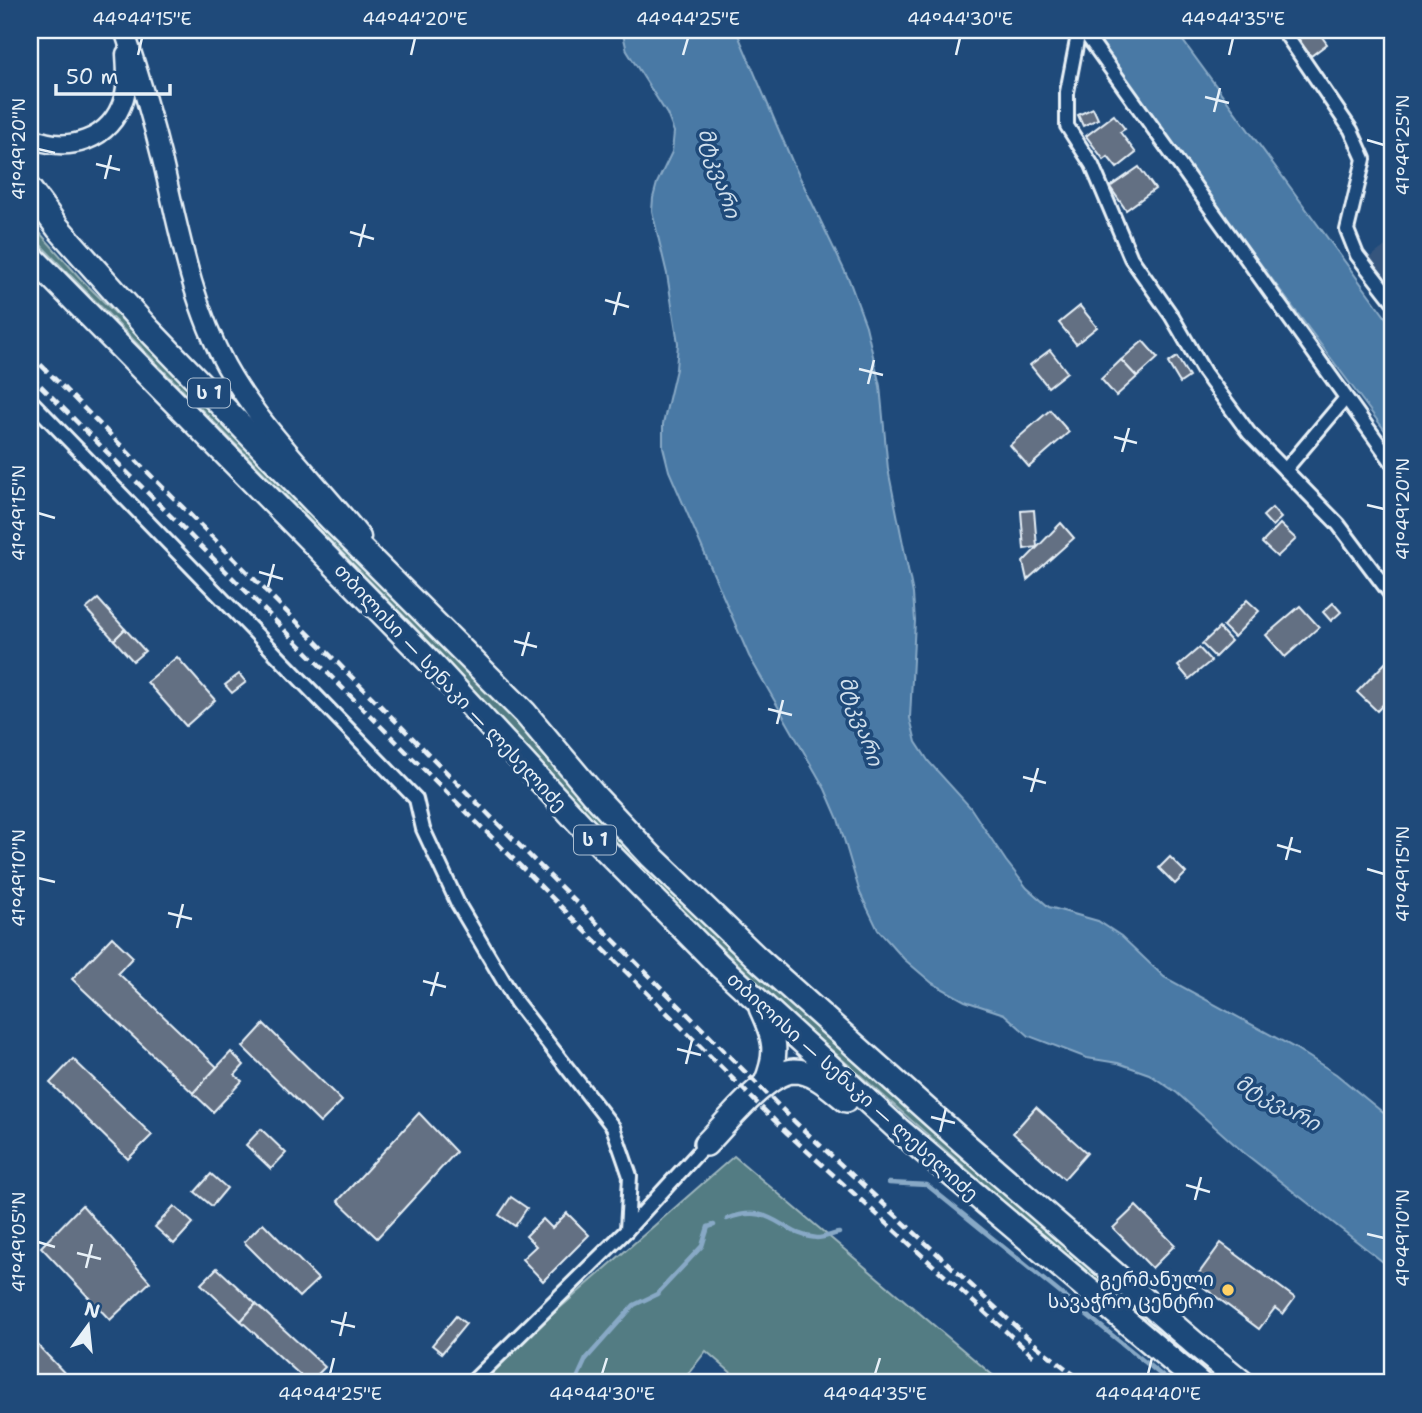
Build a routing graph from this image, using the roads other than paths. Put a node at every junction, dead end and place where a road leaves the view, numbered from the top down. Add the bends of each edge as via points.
1 (124, 30) edge
2 (1081, 30) edge
3 (1283, 30) edge
4 (30, 136) edge
5 (30, 190) edge
6 (30, 255) edge
7 (1392, 300) edge
8 (1345, 399) junction
9 (30, 400) edge
10 (1392, 462) edge
11 (1285, 470) junction
12 (400, 587) junction
13 (1392, 596) edge
14 (758, 1002) junction
15 (766, 1083) junction
16 (900, 1130) junction
17 (706, 1144) joint
18 (627, 1230) junction
19 (471, 1383) edge
20 (1199, 1383) edge
21 (1243, 1383) edge

1 - 4 main road via 126,86 112,120 74,145 60,146
1 - 12 main road via 192,278 226,366 260,416
2 - 8 street
2 - 11 street via 1067,92 1067,126 1093,164 1131,258 1204,372 1249,433
3 - 7 street via 1351,130 1364,159 1347,230 1357,256
5 - 12 highway, თბილისი — სენაკი — ლესელიძე / ს 1 via 148,329
6 - 14 highway, თბილისი — სენაკი — ლესელიძე / ს 1
8 - 10 street
8 - 11 street
9 - 18 street via 416,799 423,829 458,904 516,1002 613,1127 630,1175
11 - 13 street via 1338,524
12 - 21 highway, თბილისი — სენაკი — ლესელიძე / ს 1 via 525,713 650,855 756,957
14 - 15 highway via 775,1046
14 - 16 highway, თბილისი — სენაკი — ლესელიძე / ს 1
15 - 16 highway via 792,1071 806,1074 824,1082 869,1120
15 - 17 highway
16 - 20 highway, თბილისი — სენაკი — ლესელიძე / ს 1
17 - 18 street
18 - 19 street

